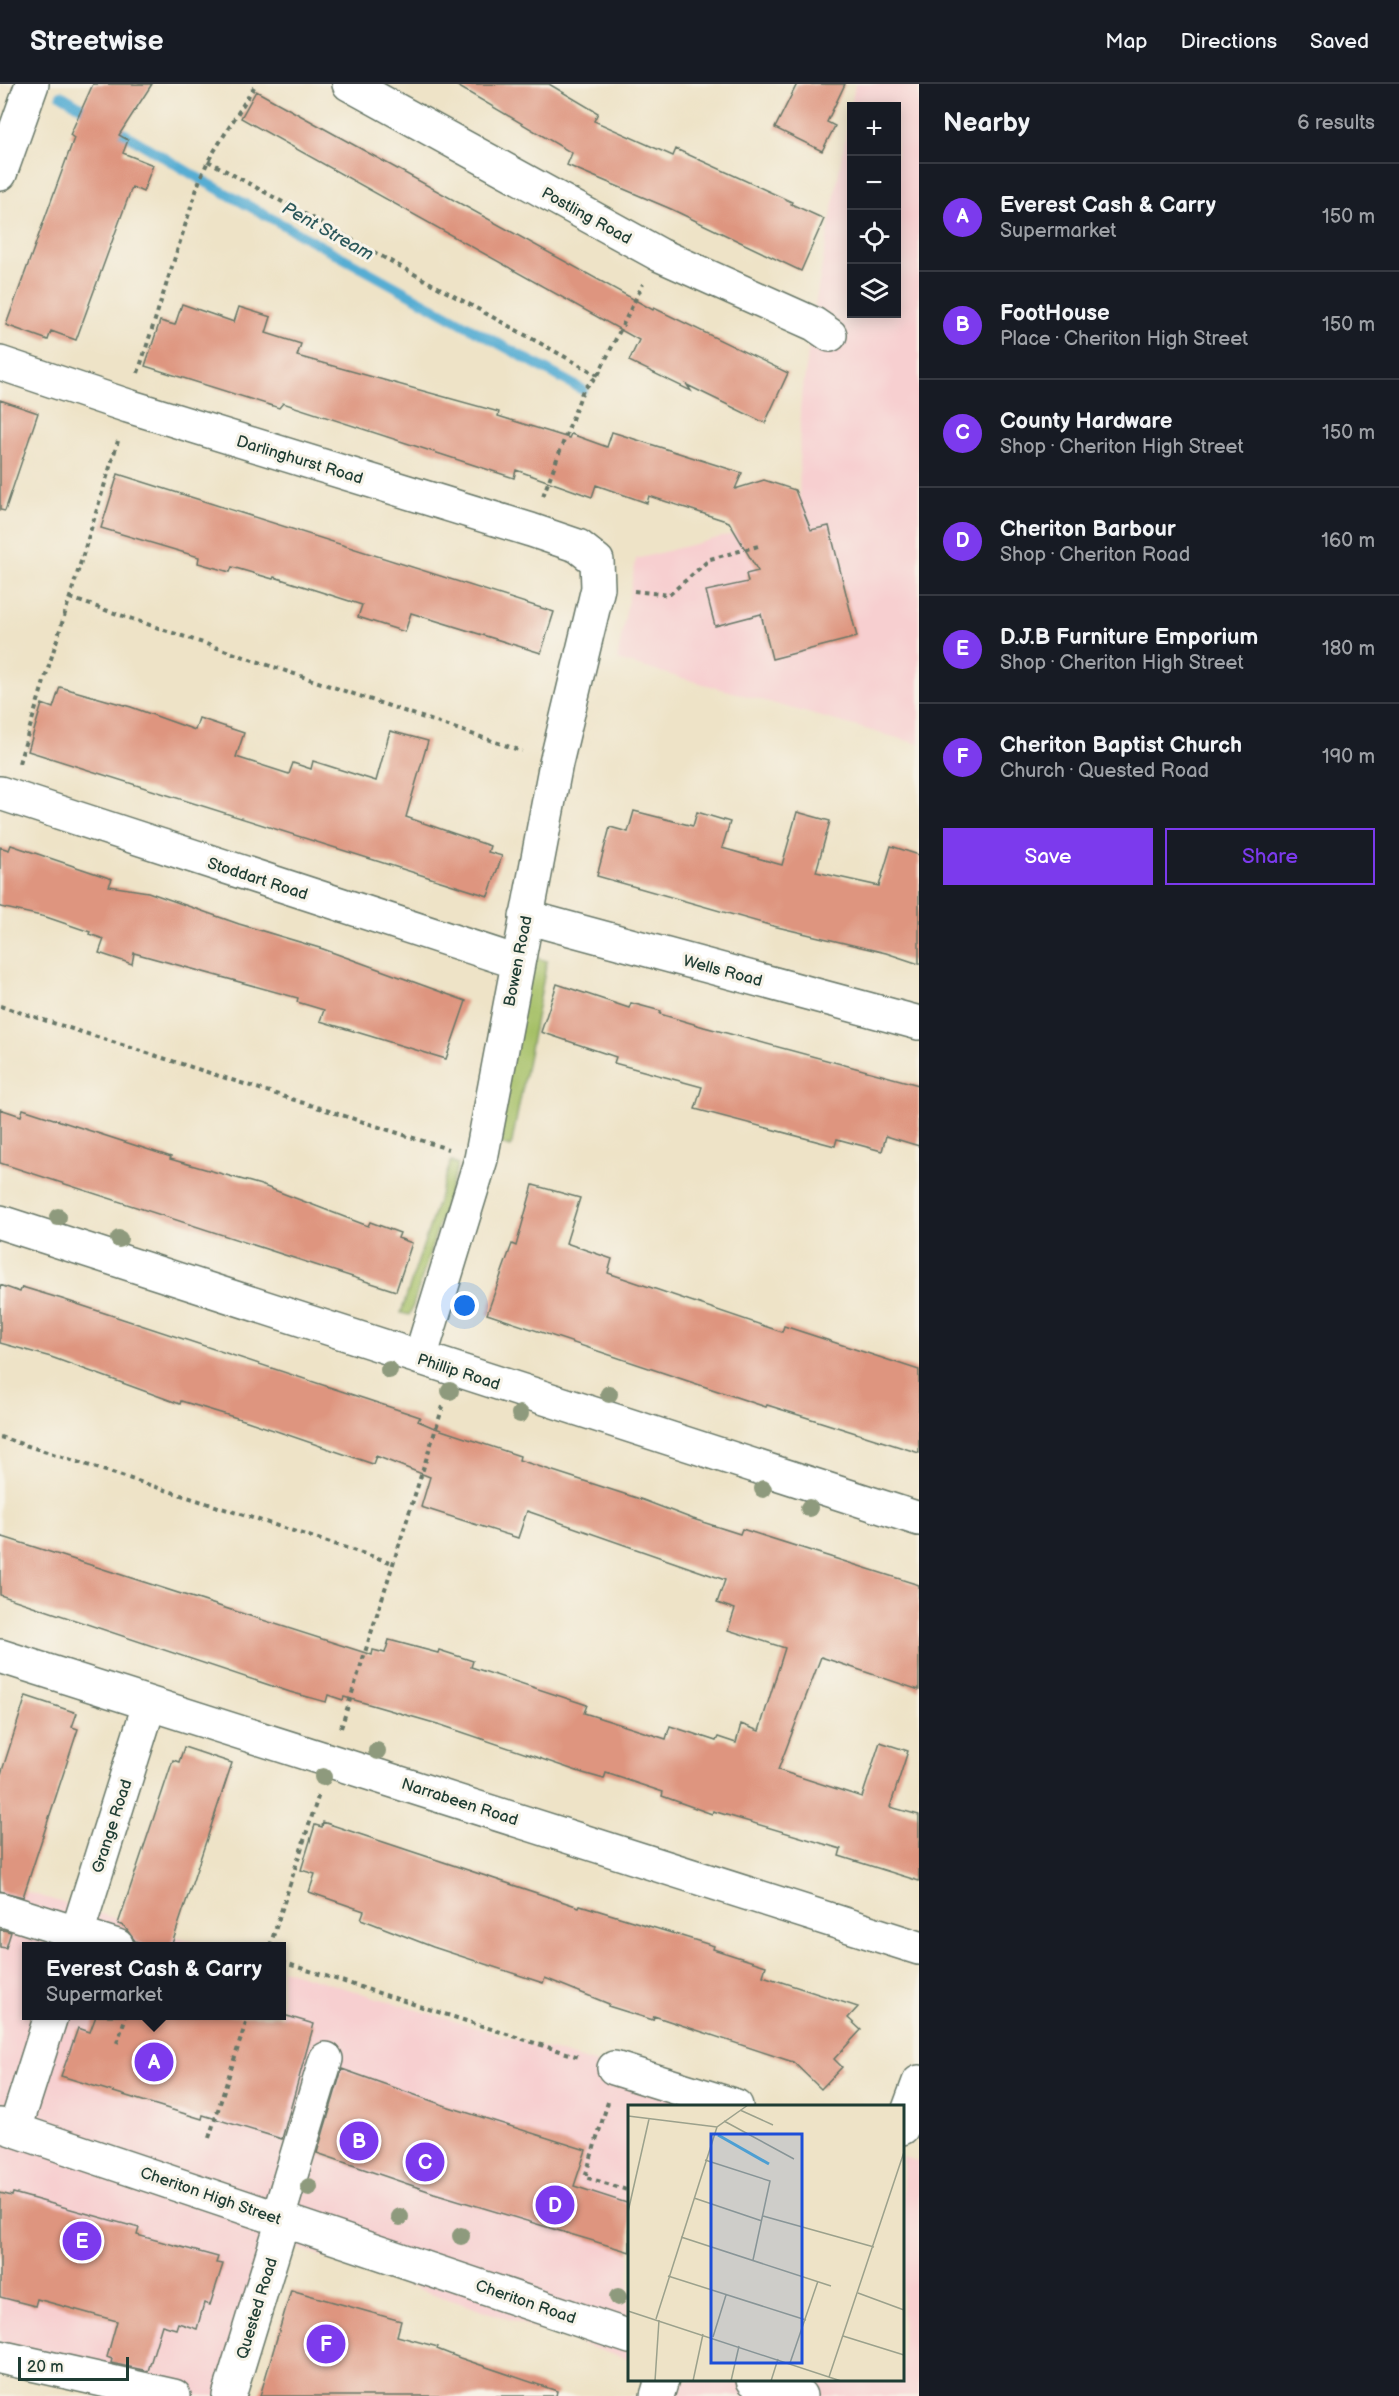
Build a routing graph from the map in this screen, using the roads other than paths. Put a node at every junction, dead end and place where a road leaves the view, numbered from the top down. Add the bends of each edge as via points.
1 (32, 84) edge
2 (349, 84) edge
3 (0, 174) edge
4 (830, 334) dead end
5 (0, 363) edge
6 (597, 574) joint
7 (8, 781) edge
8 (526, 917) junction
9 (516, 962) junction
10 (919, 1023) edge
11 (0, 1222) edge
12 (420, 1358) junction
13 (919, 1519) edge
14 (0, 1656) edge
15 (149, 1705) junction
16 (0, 1909) edge
17 (75, 1940) edge
18 (919, 1948) edge
19 (49, 2020) edge
20 (326, 2059) dead end
21 (616, 2069) road end
22 (919, 2082) edge
23 (733, 2105) edge
24 (904, 2125) edge
25 (8, 2127) edge
26 (281, 2219) junction
27 (421, 2266) joint
28 (628, 2336) edge
29 (0, 2357) edge
30 (661, 2381) edge
31 (174, 2396) edge
32 (229, 2396) edge
33 (657, 2396) edge

1 - 3 street
2 - 4 street, Postling Road via 660,255
5 - 6 street, Darlinghurst Road via 578,546
6 - 8 street, Bowen Road
7 - 9 street, Stoddart Road
8 - 9 street, Bowen Road
8 - 10 street, Wells Road
9 - 12 street, Bowen Road via 481,1159
11 - 12 street, Phillip Road
12 - 13 street, Phillip Road
14 - 15 street, Narrabeen Road
15 - 17 street, Grange Road
15 - 18 street, Narrabeen Road
16 - 17 street
19 - 25 street
20 - 26 street, Quested Road
21 - 23 street
22 - 24 street
25 - 26 street, Cheriton High Street
26 - 27 street, Cheriton High Street
26 - 32 street, Quested Road
27 - 28 street, Cheriton Road
29 - 31 street
30 - 33 street

